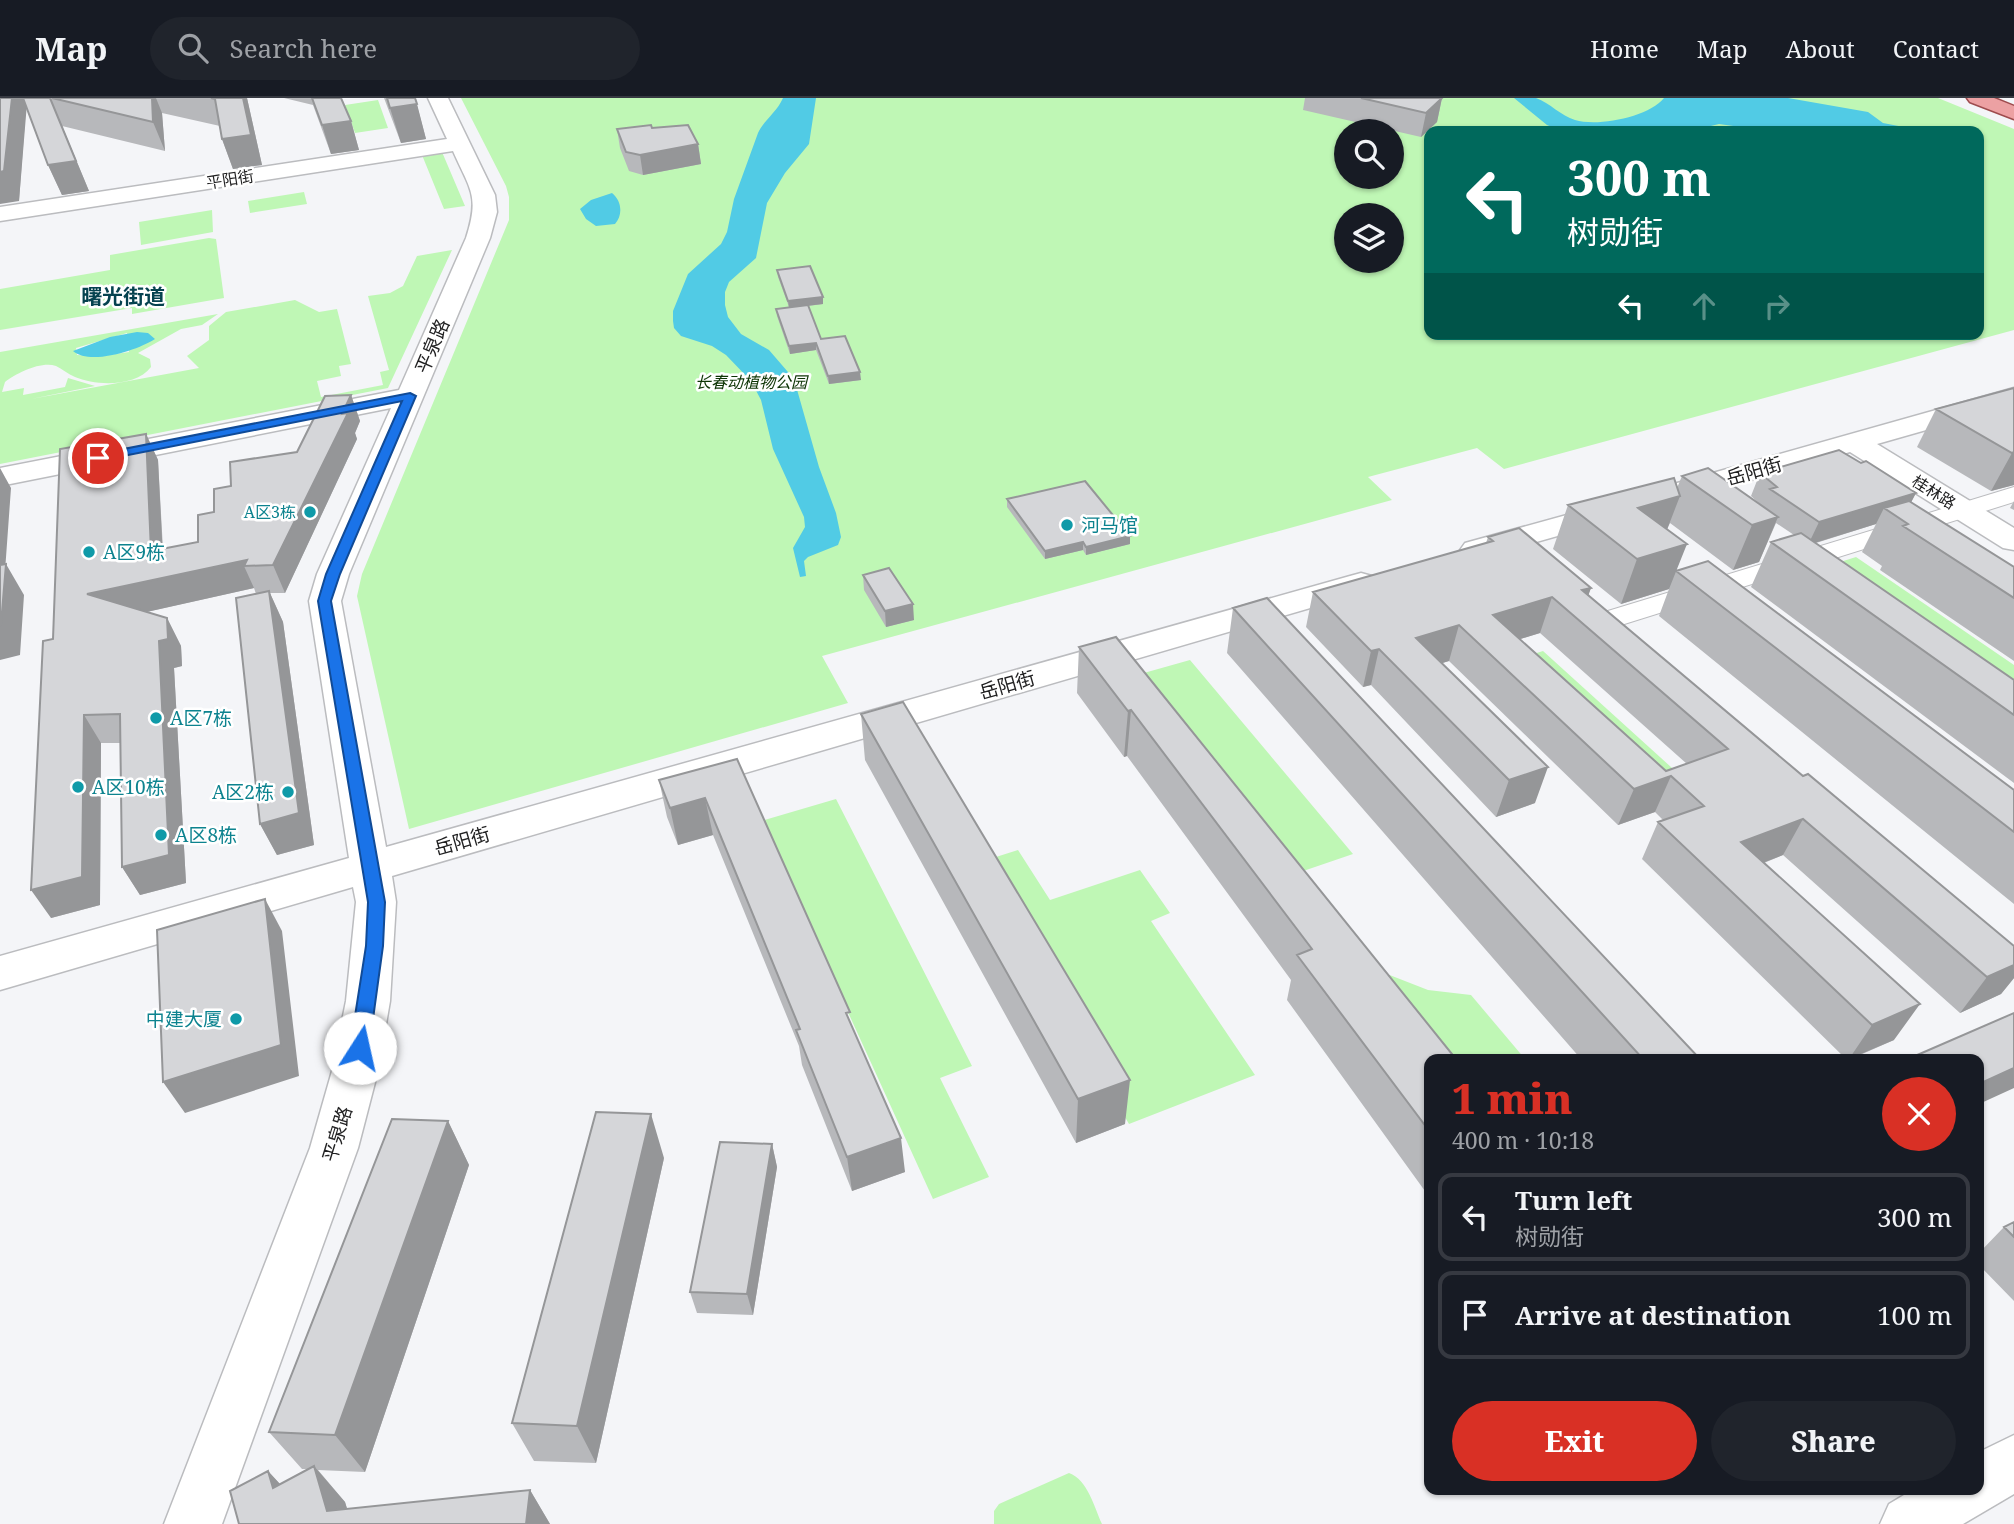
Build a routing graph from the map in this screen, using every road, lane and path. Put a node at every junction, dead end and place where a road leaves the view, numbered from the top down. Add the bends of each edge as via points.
1 (438, 98) edge
2 (1977, 98) edge
3 (2014, 113) edge
4 (459, 144) junction
5 (0, 214) edge
6 (410, 396) junction
7 (2010, 400) edge
8 (1854, 442) junction
9 (0, 477) edge
10 (1692, 488) junction
11 (2014, 494) edge
12 (1963, 509) junction
13 (1723, 510) edge
14 (1512, 540) junction
15 (1765, 540) edge
16 (2014, 541) edge
17 (1446, 559) edge
18 (1544, 566) edge
19 (1806, 569) junction
20 (1393, 574) edge
21 (1597, 611) joint
22 (1640, 646) edge
23 (372, 867) junction
24 (0, 973) edge
25 (2014, 1463) edge
26 (1984, 1480) edge
27 (1959, 1495) edge
28 (193, 1524) edge
29 (1909, 1524) edge

1 - 4 street, 平泉路
2 - 3 main road
4 - 5 street, 平阳街
4 - 6 street, 平泉路 via 484,195 486,212
6 - 9 street
6 - 23 street, 平泉路 via 324,601
7 - 8 street, 岳阳街
8 - 10 street, 岳阳街
8 - 12 street, 桂林路
10 - 13 street
10 - 14 street, 岳阳街
11 - 12 street
12 - 16 street, 桂林路
12 - 19 street
14 - 17 street, 岳阳街
14 - 18 street
15 - 19 street
19 - 21 street
20 - 23 street, 岳阳街
21 - 22 street
23 - 24 street, 岳阳街
23 - 28 street, 平泉路 via 374,946 355,1071 334,1148
25 - 26 street
27 - 29 street

